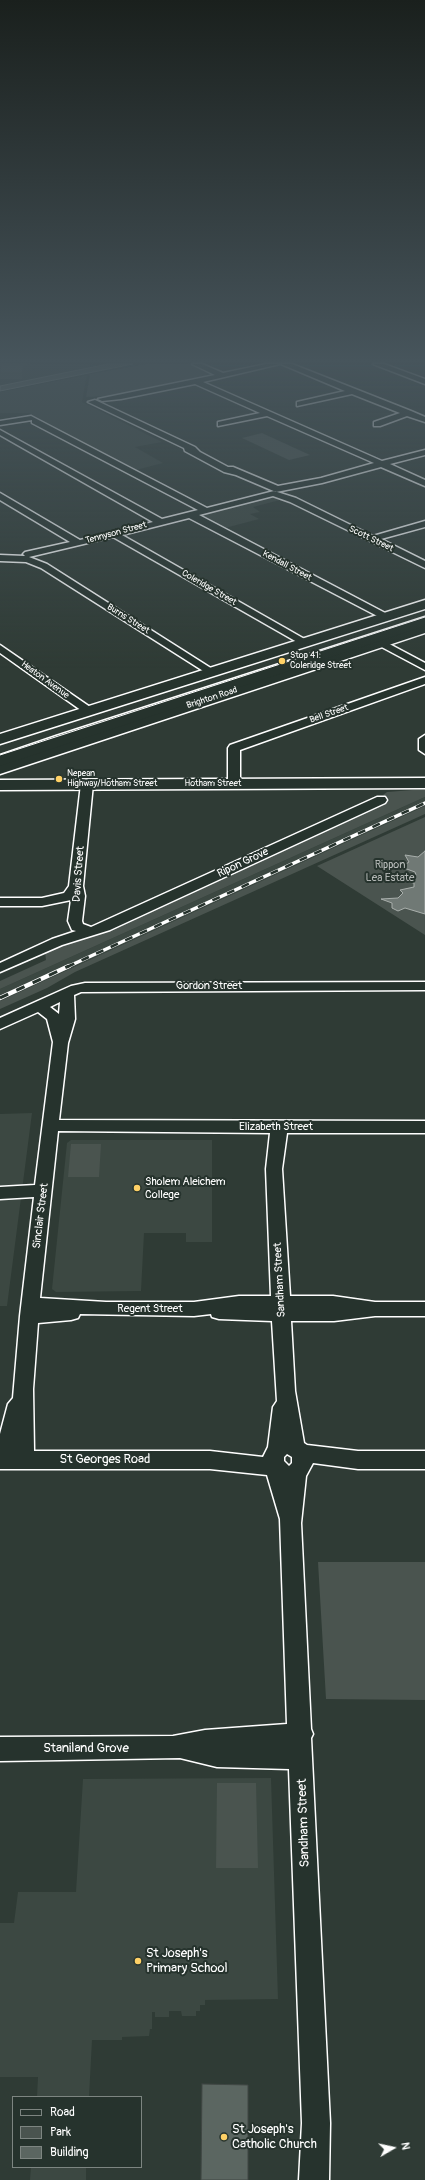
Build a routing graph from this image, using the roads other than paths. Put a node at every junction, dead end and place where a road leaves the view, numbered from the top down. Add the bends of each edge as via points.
1 (60, 466) edge
2 (120, 466) edge
3 (220, 466) edge
4 (374, 466) edge
5 (384, 466) edge
6 (425, 484) edge
7 (275, 492) junction
8 (0, 496) edge
9 (204, 510) junction
10 (189, 514) junction
11 (160, 522) junction
12 (425, 524) edge
13 (114, 534) junction
14 (372, 539) junction
15 (78, 543) junction
16 (30, 557) joint
17 (425, 565) edge
18 (424, 613) edge
19 (385, 617) junction
20 (425, 628) edge
21 (359, 633) junction
22 (330, 635) junction
23 (380, 642) junction
24 (304, 643) junction
25 (0, 648) edge
26 (425, 667) edge
27 (212, 672) junction
28 (253, 677) junction
29 (277, 677) junction
30 (186, 680) junction
31 (425, 680) edge
32 (179, 696) junction
33 (89, 711) junction
34 (0, 739) edge
35 (425, 739) edge
36 (0, 748) edge
37 (425, 750) edge
38 (0, 761) edge
39 (0, 782) edge
40 (425, 783) edge
41 (87, 784) junction
42 (234, 784) junction
43 (381, 800) dead end
44 (76, 886) junction
45 (0, 902) edge
46 (42, 902) junction
47 (105, 927) junction
48 (89, 931) junction
49 (49, 945) junction
50 (0, 968) edge
51 (425, 986) edge
52 (67, 993) junction
53 (40, 1006) junction
54 (0, 1024) edge
55 (60, 1043) junction
56 (272, 1127) junction
57 (425, 1127) edge
58 (51, 1129) junction
59 (0, 1193) edge
60 (44, 1196) junction
61 (0, 1199) edge
62 (281, 1309) junction
63 (425, 1309) edge
64 (30, 1310) junction
65 (23, 1389) junction
66 (2, 1460) edge
67 (24, 1460) junction
68 (287, 1460) junction
69 (425, 1460) edge
70 (301, 1746) junction
71 (0, 1749) edge
72 (316, 2123) junction
73 (314, 2180) edge
74 (325, 2180) edge

1 - 11 street
2 - 9 street
3 - 7 street
4 - 7 street, Tennyson Street
5 - 6 street
7 - 9 street, Tennyson Street
7 - 14 street, Scott Street
8 - 15 street
9 - 10 street, Tennyson Street
10 - 11 street, Tennyson Street
10 - 19 street, Kendall Street
11 - 13 street, Tennyson Street
12 - 14 street
13 - 15 street, Tennyson Street
13 - 24 street, Coleridge Street
14 - 17 street, Scott Street
15 - 16 street, Tennyson Street
16 - 27 street, Burns Street
18 - 19 main road
18 - 21 main road, Brighton Road
18 - 28 main road, Brighton Road
19 - 22 main road
20 - 23 main road, Brighton Road
21 - 22 main road
21 - 32 main road, Brighton Road
22 - 24 main road
23 - 26 street
23 - 29 main road, Brighton Road
24 - 27 main road
25 - 33 street, Heaton Avenue
27 - 30 main road
28 - 29 main road
28 - 32 main road, Brighton Road
29 - 39 main road, Brighton Road
30 - 32 main road via 173,691
30 - 33 main road
31 - 42 street, Bell Street via 234,748
32 - 36 main road, Brighton Road
32 - 38 main road, Brighton Road
33 - 34 main road
35 - 37 street
39 - 41 main road, Hotham Street
40 - 42 main road, Hotham Street
41 - 42 main road, Hotham Street
41 - 44 street, Davis Street
43 - 47 street, Ripon Grove
44 - 46 street via 67,897
44 - 48 street, Davis Street via 78,896 75,924
45 - 46 street
46 - 49 street, Davis Street via 62,904 70,911 67,930
47 - 48 street, Ripon Grove
47 - 49 street, Ripon Grove via 84,938
48 - 49 street, Ripon Grove
49 - 50 street, Ripon Grove
51 - 52 street, Gordon Street via 90,986
52 - 53 street, Gordon Street
52 - 55 street, Sinclair Street via 67,1019
53 - 54 street, Gordon Street
53 - 55 street, Sinclair Street via 54,1017
55 - 58 street, Sinclair Street
56 - 57 street, Elizabeth Street
56 - 58 street, Elizabeth Street via 127,1127 85,1132
56 - 62 street, Sandham Street via 266,1138 274,1169
58 - 60 street, Sinclair Street
59 - 60 street
60 - 61 street
60 - 64 street, Sinclair Street
62 - 63 street, Regent Street via 334,1314 375,1309
62 - 64 street, Regent Street via 238,1314 194,1309
62 - 68 street, Sandham Street
64 - 65 street, Sinclair Street
65 - 66 street, Sinclair Street
65 - 67 street, Sinclair Street
66 - 67 street, St Georges Road
67 - 68 street, St Georges Road
68 - 69 street, St Georges Road
68 - 70 street, Sandham Street
70 - 71 street, Staniland Grove via 216,1755 173,1748
70 - 72 street, Sandham Street
72 - 73 street, Sandham Street
72 - 74 street, Sandham Street

